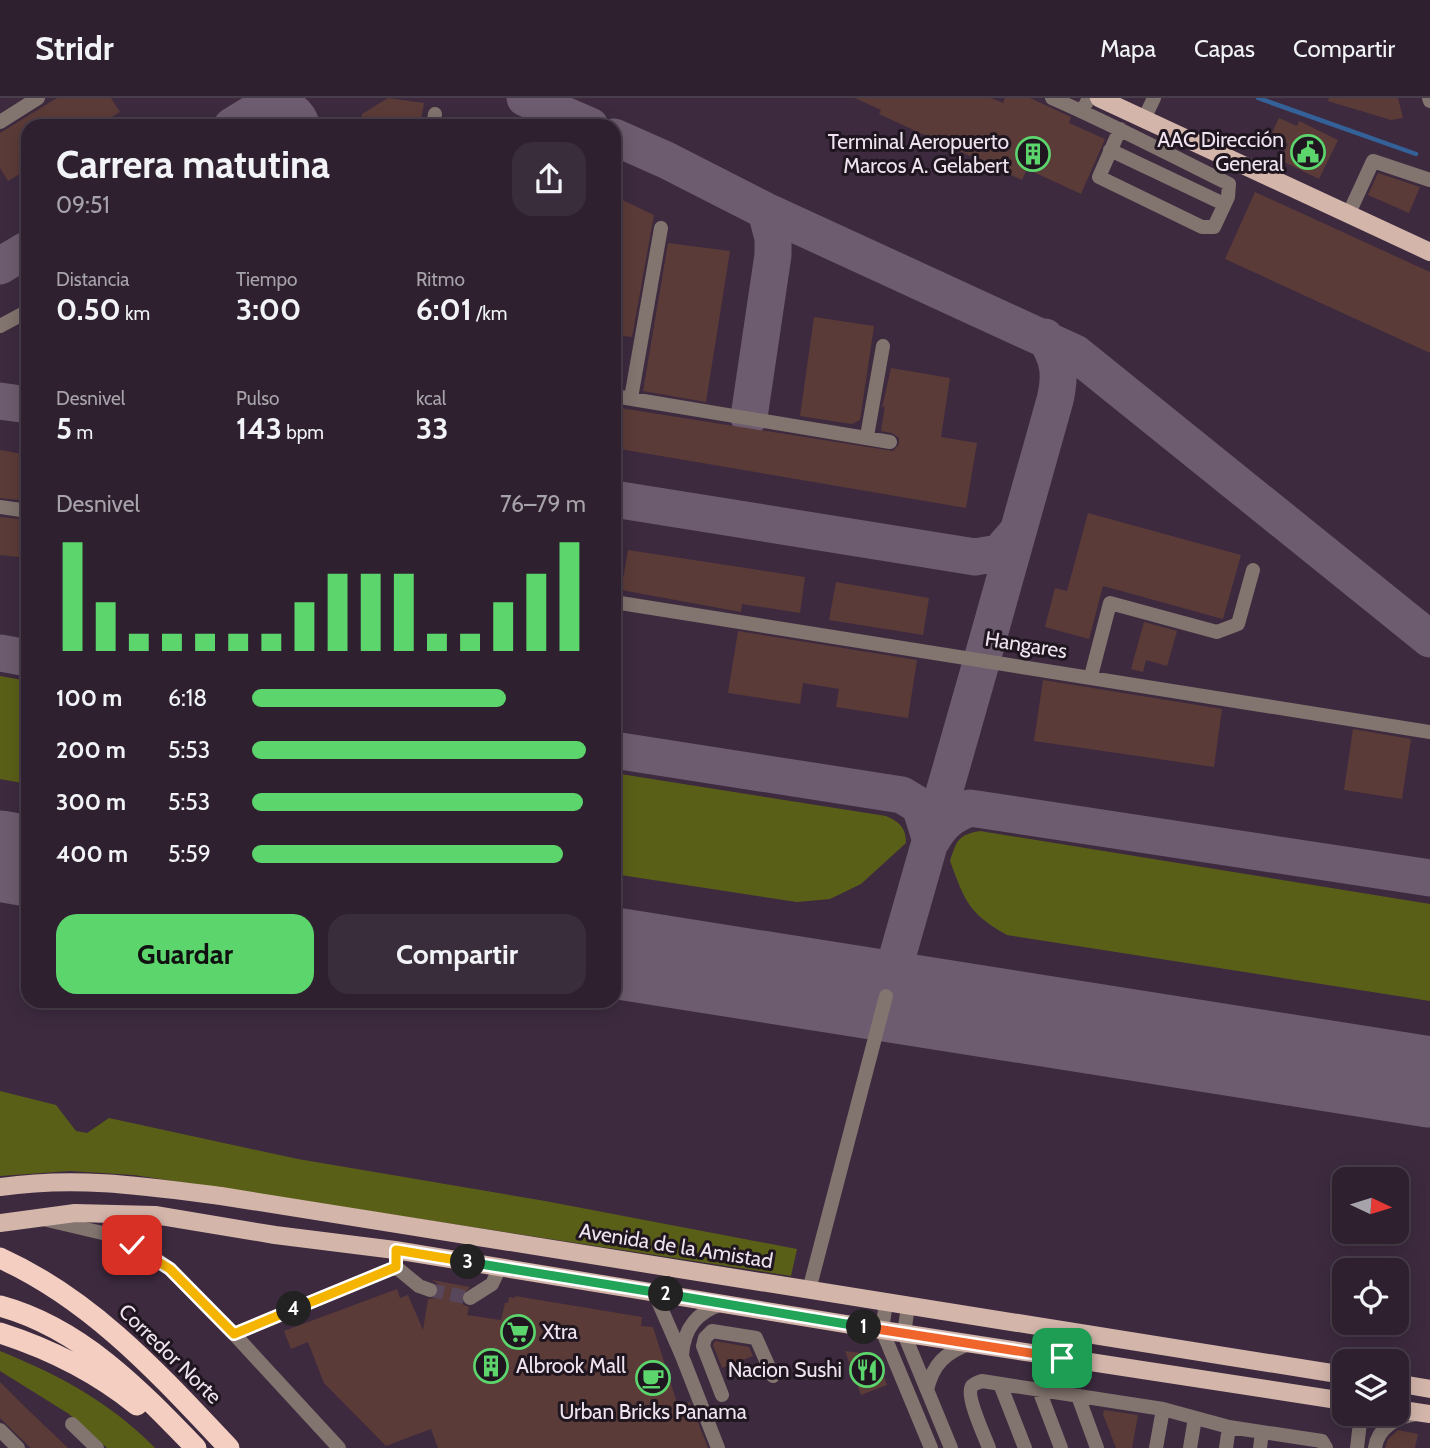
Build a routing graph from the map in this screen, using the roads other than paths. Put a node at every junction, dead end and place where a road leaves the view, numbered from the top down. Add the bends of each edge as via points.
1 (38, 98) edge
2 (1052, 98) edge
3 (1099, 98) edge
4 (1154, 98) edge
5 (1086, 104) edge
6 (1144, 119) junction
7 (0, 122) edge
8 (1120, 129) junction
9 (1110, 150) junction
10 (1430, 180) edge
11 (1224, 204) junction
12 (1349, 213) junction
13 (661, 228) dead end
14 (1421, 241) edge
15 (1430, 252) edge
16 (21, 315) edge
17 (0, 326) edge
18 (883, 346) dead end
19 (621, 397) edge
20 (631, 398) junction
21 (867, 436) junction
22 (890, 442) dead end
23 (0, 507) edge
24 (21, 510) edge
25 (1253, 570) dead end
26 (621, 603) edge
27 (1091, 676) junction
28 (1430, 732) edge
29 (886, 996) dead end
30 (0, 1187) edge
31 (34, 1218) junction
32 (0, 1223) edge
33 (0, 1258) edge
34 (396, 1259) junction
35 (500, 1267) junction
36 (430, 1290) tunnel mouth
37 (808, 1290) junction
38 (654, 1292) junction
39 (470, 1298) dead end
40 (886, 1303) junction
41 (722, 1304) junction
42 (0, 1306) edge
43 (908, 1306) junction
44 (883, 1331) junction
45 (0, 1333) edge
46 (234, 1334) junction
47 (904, 1334) junction
48 (968, 1344) junction
49 (682, 1356) junction
50 (1332, 1373) edge
51 (773, 1376) dead end
52 (1000, 1384) junction
53 (1409, 1386) edge
54 (1430, 1389) edge
55 (927, 1390) junction
56 (1039, 1390) junction
57 (722, 1395) dead end
58 (1078, 1396) junction
59 (1332, 1399) edge
60 (1163, 1409) junction
61 (1409, 1411) edge
62 (1427, 1414) edge
63 (1195, 1419) junction
64 (72, 1424) dead end
65 (1360, 1426) edge
66 (1379, 1426) edge
67 (1229, 1427) junction
68 (0, 1430) edge
69 (1262, 1432) junction
70 (1294, 1442) edge
71 (1375, 1444) edge
72 (19, 1448) edge
73 (97, 1448) edge
74 (190, 1448) edge
75 (196, 1448) edge
76 (229, 1448) edge
77 (339, 1448) edge
78 (718, 1448) edge
79 (931, 1448) edge
80 (951, 1448) edge
81 (989, 1448) edge
82 (1025, 1448) edge
83 (1061, 1448) edge
84 (1097, 1448) edge
85 (1156, 1448) edge
86 (1190, 1448) edge
87 (1226, 1448) edge
88 (1260, 1448) edge
89 (1326, 1448) edge
90 (1357, 1448) edge

1 - 7 lane
2 - 5 lane
3 - 6 main road
4 - 6 lane
5 - 8 lane
6 - 12 main road
8 - 9 lane
8 - 11 lane via 1229,184
9 - 11 lane
9 - 11 lane via 1099,173 1103,181 1202,227 1214,227
10 - 12 lane via 1373,161
12 - 14 main road
13 - 20 lane
14 - 15 main road
16 - 17 lane
18 - 21 lane
19 - 20 lane
20 - 21 lane
21 - 22 lane
23 - 24 lane
25 - 27 lane via 1238,624 1217,632 1110,603
26 - 27 lane, Hangares
27 - 28 lane, Hangares
29 - 37 lane
30 - 37 main road, Avenida de la Amistad via 102,1181 221,1196
31 - 32 main road
31 - 34 main road via 75,1213 155,1215
31 - 46 lane via 111,1235 153,1257
33 - 76 highway, Corredor Norte via 63,1292 110,1327
34 - 35 main road
34 - 36 lane via 419,1286
34 - 46 lane
35 - 38 main road
35 - 39 lane via 492,1284
37 - 40 main road, Avenida de la Amistad
38 - 41 main road
38 - 49 lane
40 - 43 main road, Avenida de la Amistad
40 - 44 lane
41 - 44 main road
41 - 49 lane via 696,1317 683,1342
42 - 75 highway via 62,1332 102,1358
43 - 47 lane
43 - 50 main road, Avenida de la Amistad
44 - 47 main road
44 - 79 lane
45 - 74 highway via 51,1352 102,1380
46 - 77 lane
47 - 48 main road
47 - 55 lane
48 - 55 lane via 944,1354 930,1375
48 - 59 main road
49 - 78 lane
51 - 57 lane via 756,1339 712,1331 703,1346
52 - 56 lane
52 - 81 lane via 982,1381 970,1390
52 - 82 lane
53 - 54 main road
55 - 80 lane
56 - 58 lane
56 - 83 lane
58 - 60 lane
58 - 84 lane
60 - 63 lane
60 - 85 lane
61 - 62 main road
62 - 71 lane via 1392,1422
63 - 67 lane
63 - 86 lane
64 - 73 lane
65 - 90 lane
66 - 71 lane
67 - 69 lane
67 - 87 lane
68 - 72 lane
69 - 70 lane
69 - 88 lane
70 - 89 lane via 1322,1441

